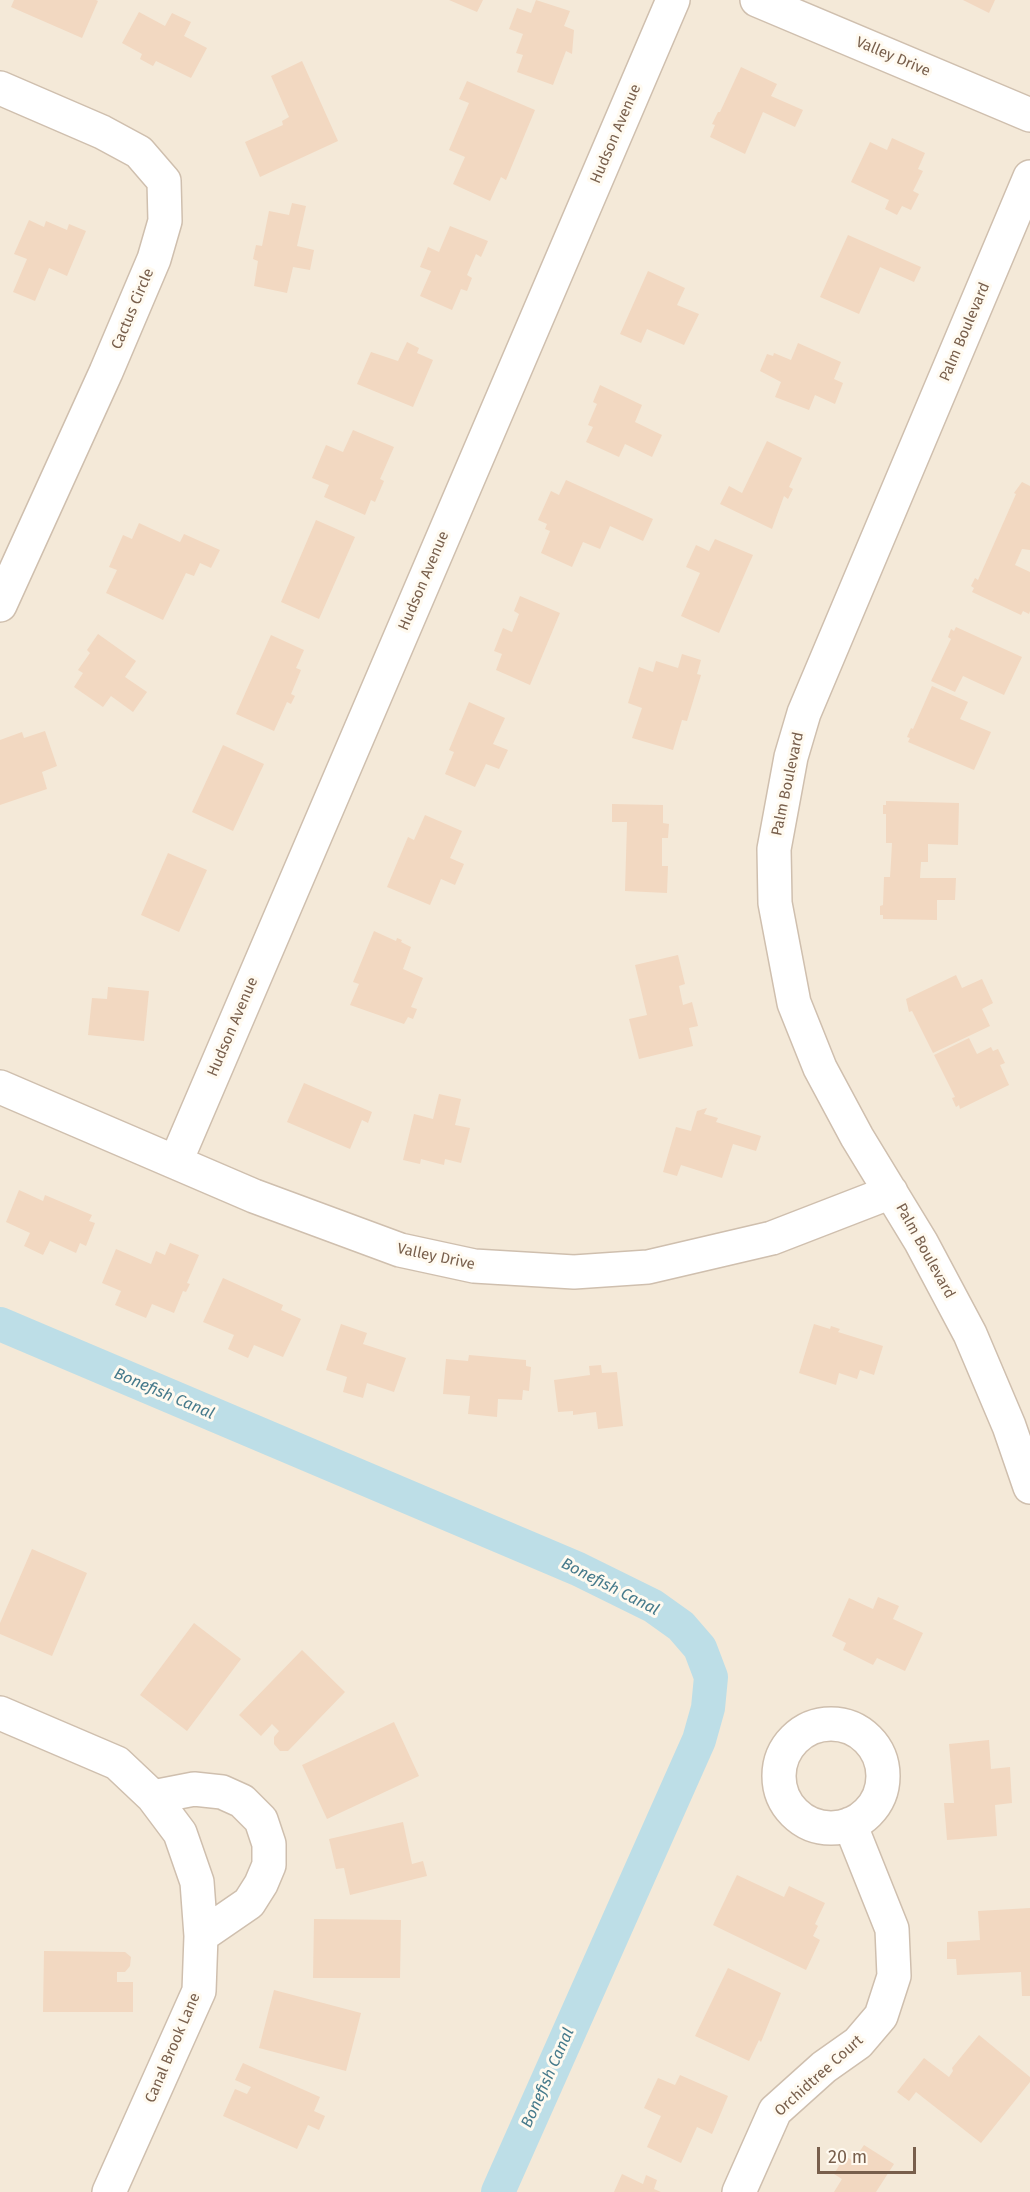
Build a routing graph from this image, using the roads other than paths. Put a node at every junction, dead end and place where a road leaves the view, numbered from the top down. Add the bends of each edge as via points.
1 (673, 0) edge
2 (757, 0) edge
3 (0, 88) edge
4 (1030, 115) edge
5 (1030, 177) edge
6 (0, 605) edge
7 (0, 1087) edge
8 (176, 1161) junction
9 (891, 1192) junction
10 (1030, 1486) edge
11 (0, 1713) edge
12 (153, 1797) junction
13 (850, 1824) dead end
14 (201, 1936) junction
15 (109, 2192) edge
16 (739, 2192) edge

1 - 8 street, Hudson Avenue
2 - 4 street, Valley Drive
3 - 6 street, Cactus Circle via 139,152 164,182 165,221 154,259 106,372
5 - 9 street, Palm Boulevard via 804,713 791,757 774,849 775,903 794,1003 820,1068
7 - 8 street, Valley Drive
8 - 9 street, Valley Drive via 254,1196 400,1250 474,1266 574,1272 648,1267 772,1238
9 - 10 street, Palm Boulevard via 970,1334
11 - 12 street, Canal Brook Lane via 117,1763
12 - 14 street, Canal Brook Lane via 180,1833 197,1882
12 - 14 street via 194,1789 222,1792 242,1801 261,1820 269,1844 269,1865 261,1884 249,1903
13 - 16 street, Orchidtree Court via 892,1929 894,1976 881,2016 858,2043 775,2111
14 - 15 street, Canal Brook Lane via 199,1990

